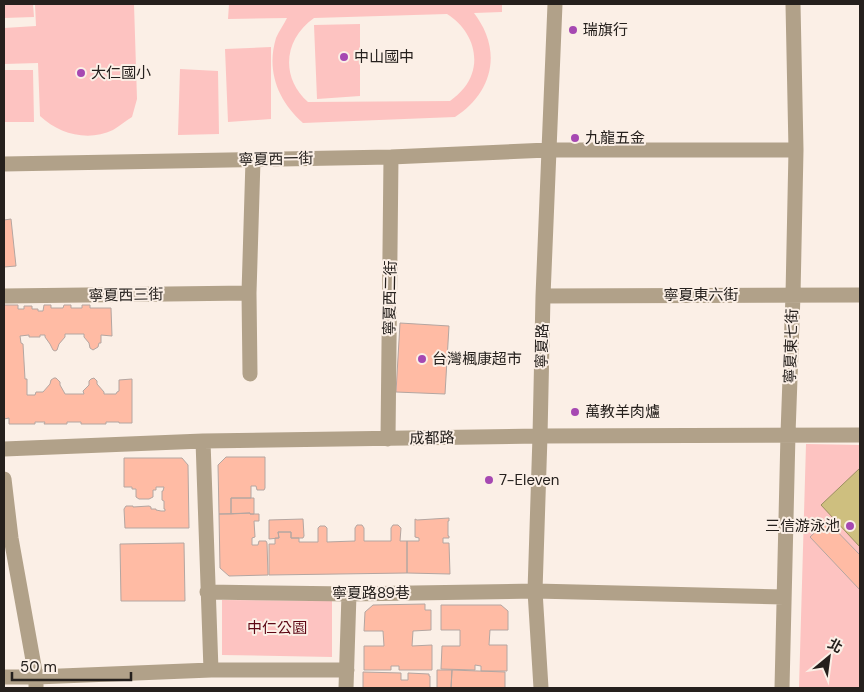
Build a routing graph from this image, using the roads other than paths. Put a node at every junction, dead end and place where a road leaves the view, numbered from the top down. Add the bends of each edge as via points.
1 (555, 4) edge
2 (793, 4) edge
3 (548, 150) junction
4 (796, 150) junction
5 (391, 157) junction
6 (253, 160) junction
7 (4, 164) edge
8 (249, 293) junction
9 (860, 294) edge
10 (793, 295) junction
11 (4, 296) edge
12 (543, 296) junction
13 (250, 374) dead end
14 (788, 434) junction
15 (860, 435) edge
16 (540, 436) junction
17 (388, 438) junction
18 (203, 441) junction
19 (4, 449) edge
20 (4, 479) edge
21 (7, 538) edge
22 (535, 591) junction
23 (207, 592) junction
24 (349, 594) junction
25 (784, 597) junction
26 (211, 670) junction
27 (347, 670) junction
28 (4, 677) edge
29 (36, 683) edge
30 (346, 688) edge
31 (541, 688) edge
32 (782, 688) edge

1 - 3 street, 寧夏路
2 - 4 street, 寧夏東七街
3 - 4 street, 寧夏西一街
3 - 5 street, 寧夏西一街
3 - 12 street, 寧夏路
4 - 10 street, 寧夏東七街
5 - 6 street, 寧夏西一街
5 - 17 street, 寧夏西二街
6 - 7 street, 寧夏西一街
6 - 8 street
8 - 11 street, 寧夏西三街
8 - 13 street
9 - 10 street, 寧夏東六街
10 - 12 street, 寧夏東六街
10 - 14 street, 寧夏東七街
12 - 16 street, 寧夏路
14 - 15 street, 成都路
14 - 16 street, 成都路
14 - 25 street, 寧夏東七街
16 - 17 street, 成都路
16 - 22 street, 寧夏路
17 - 18 street, 成都路
18 - 19 street, 成都路
18 - 23 street
20 - 21 street
21 - 29 street
22 - 24 street, 寧夏路89巷
22 - 25 street, 寧夏路89巷
22 - 31 street, 寧夏路
23 - 24 street, 寧夏路89巷
23 - 26 street
24 - 27 street
25 - 32 street, 寧夏東七街
26 - 27 street
26 - 29 street
27 - 30 street
28 - 29 street

